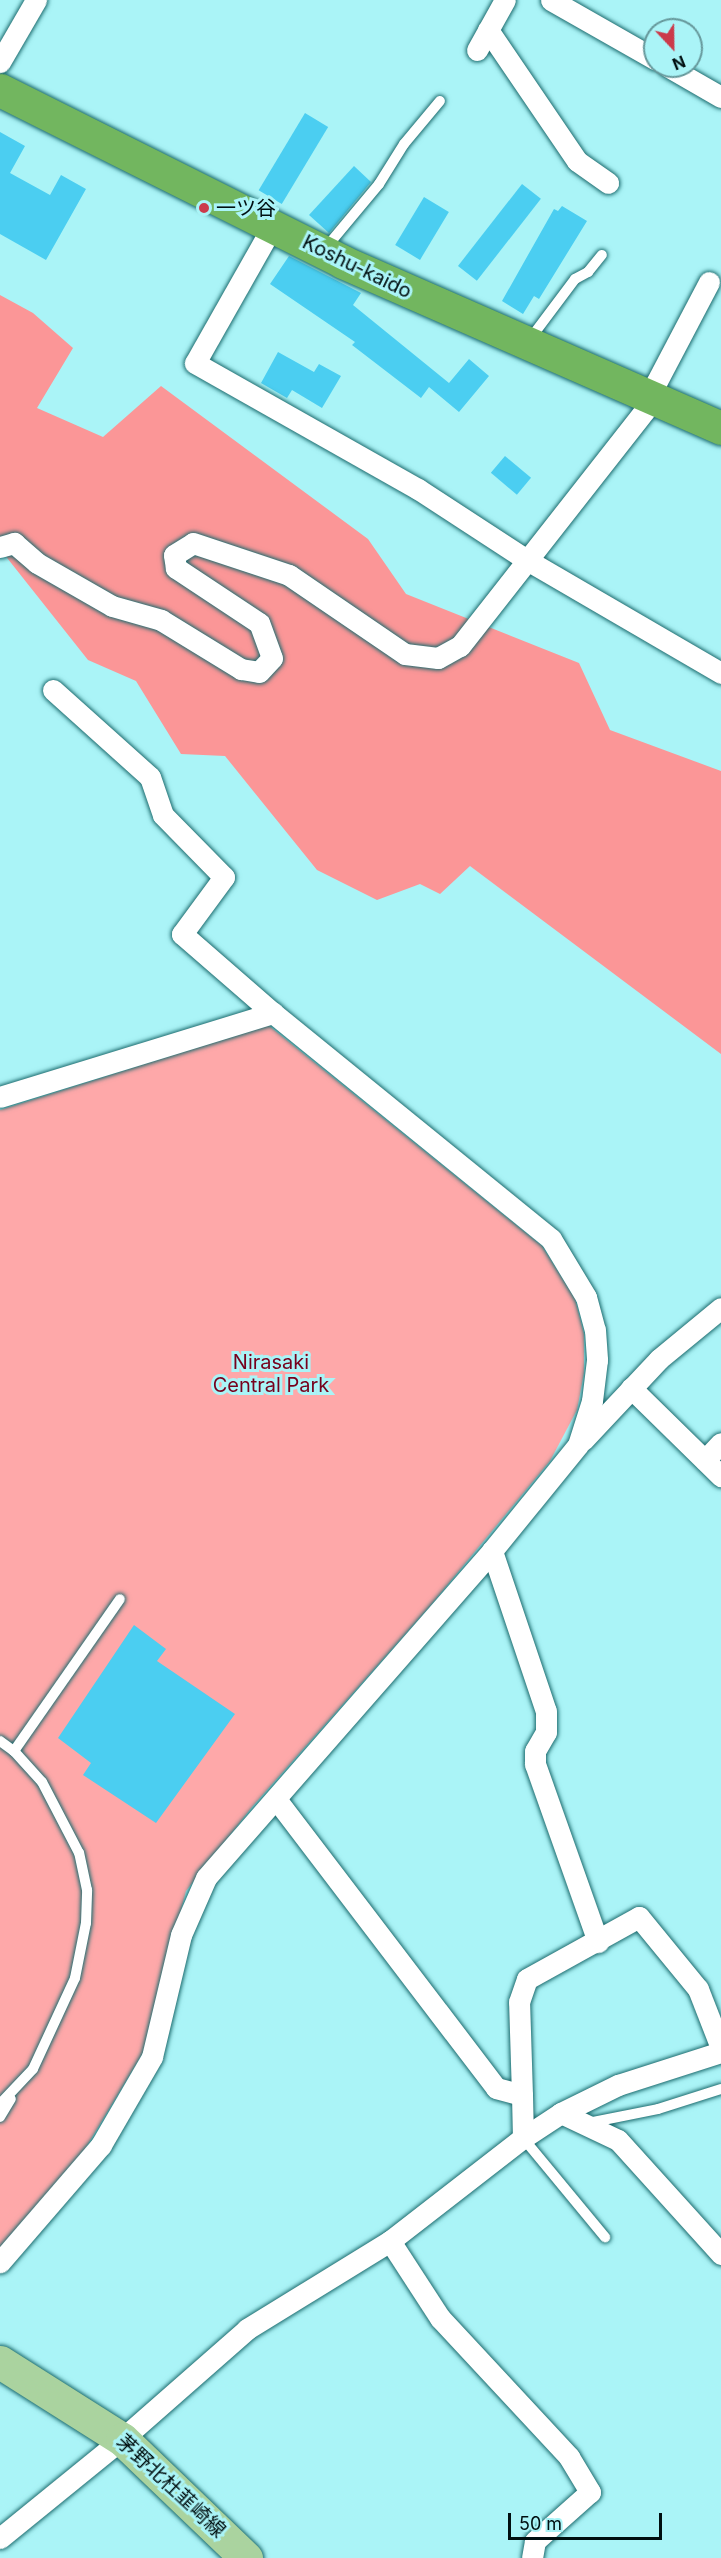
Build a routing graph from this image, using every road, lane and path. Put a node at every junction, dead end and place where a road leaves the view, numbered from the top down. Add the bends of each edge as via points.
1 (36, 0) edge
2 (505, 0) edge
3 (551, 0) edge
4 (489, 30) junction
5 (477, 50) dead end
6 (643, 52) edge
7 (0, 62) edge
8 (688, 78) edge
9 (0, 90) edge
10 (721, 97) edge
11 (440, 101) dead end
12 (608, 183) dead end
13 (272, 227) junction
14 (323, 251) junction
15 (602, 255) dead end
16 (709, 282) dead end
17 (525, 345) junction
18 (654, 399) junction
19 (721, 429) edge
20 (0, 547) edge
21 (527, 560) junction
22 (721, 673) edge
23 (53, 690) dead end
24 (252, 994) junction
25 (273, 1013) junction
26 (238, 1022) junction
27 (0, 1097) edge
28 (720, 1313) edge
29 (631, 1388) junction
30 (721, 1443) edge
31 (578, 1445) junction
32 (705, 1461) junction
33 (721, 1476) edge
34 (492, 1551) junction
35 (120, 1599) dead end
36 (0, 1741) edge
37 (14, 1751) junction
38 (276, 1799) junction
39 (598, 1942) junction
40 (721, 2050) edge
41 (19, 2086) junction
42 (721, 2089) edge
43 (522, 2094) junction
44 (0, 2104) edge
45 (561, 2113) junction
46 (0, 2117) edge
47 (585, 2124) junction
48 (523, 2138) junction
49 (605, 2237) dead end
50 (390, 2241) junction
51 (721, 2254) edge
52 (0, 2262) edge
53 (0, 2362) edge
54 (122, 2439) junction
55 (0, 2538) edge
56 (246, 2558) edge
57 (532, 2558) edge

1 - 7 street
2 - 4 street
3 - 6 street
4 - 5 street
4 - 12 street via 577,161
8 - 10 street
9 - 13 highway, Koshu-kaido
11 - 14 lane
13 - 14 highway, Koshu-kaido
13 - 21 street via 195,363 418,489
14 - 17 highway, Koshu-kaido
15 - 17 lane via 588,272 575,279
16 - 18 street via 656,383
17 - 18 highway, Koshu-kaido
18 - 19 highway, Koshu-kaido
18 - 21 street
20 - 21 street via 14,543 38,563 112,606 161,620 241,669 259,672 272,658 259,623 176,568 174,555 193,543 289,575 405,654 438,658 460,646
21 - 22 street
23 - 24 street via 150,777 163,815 224,877 182,934
24 - 25 street
24 - 26 street
25 - 26 street
25 - 31 street via 551,1239 586,1297 595,1329 597,1360 592,1401
26 - 27 street
28 - 29 street via 659,1359
29 - 31 street
29 - 32 street
30 - 32 street
31 - 34 street
32 - 33 street
34 - 38 street
34 - 39 street via 546,1711 546,1732 535,1751 535,1764
35 - 37 lane
36 - 37 lane
37 - 41 lane via 42,1782 64,1820 84,1870 87,1890 84,1948 75,1978 33,2069
38 - 43 street via 496,2088
38 - 52 street via 206,1878 181,1935 152,2057 101,2145
39 - 40 street via 639,1917 698,1989
39 - 43 street via 526,1979 519,2002
40 - 45 street via 618,2085
41 - 44 lane
41 - 46 lane
42 - 47 lane via 658,2109
43 - 48 street
45 - 47 street
45 - 48 street
47 - 51 street via 618,2140
48 - 49 lane
48 - 50 street
50 - 54 street via 247,2329
50 - 57 street via 440,2318 569,2457 590,2492 535,2541
53 - 54 main road, 茅野北杜韮崎線
54 - 55 street
54 - 56 main road, 茅野北杜韮崎線

